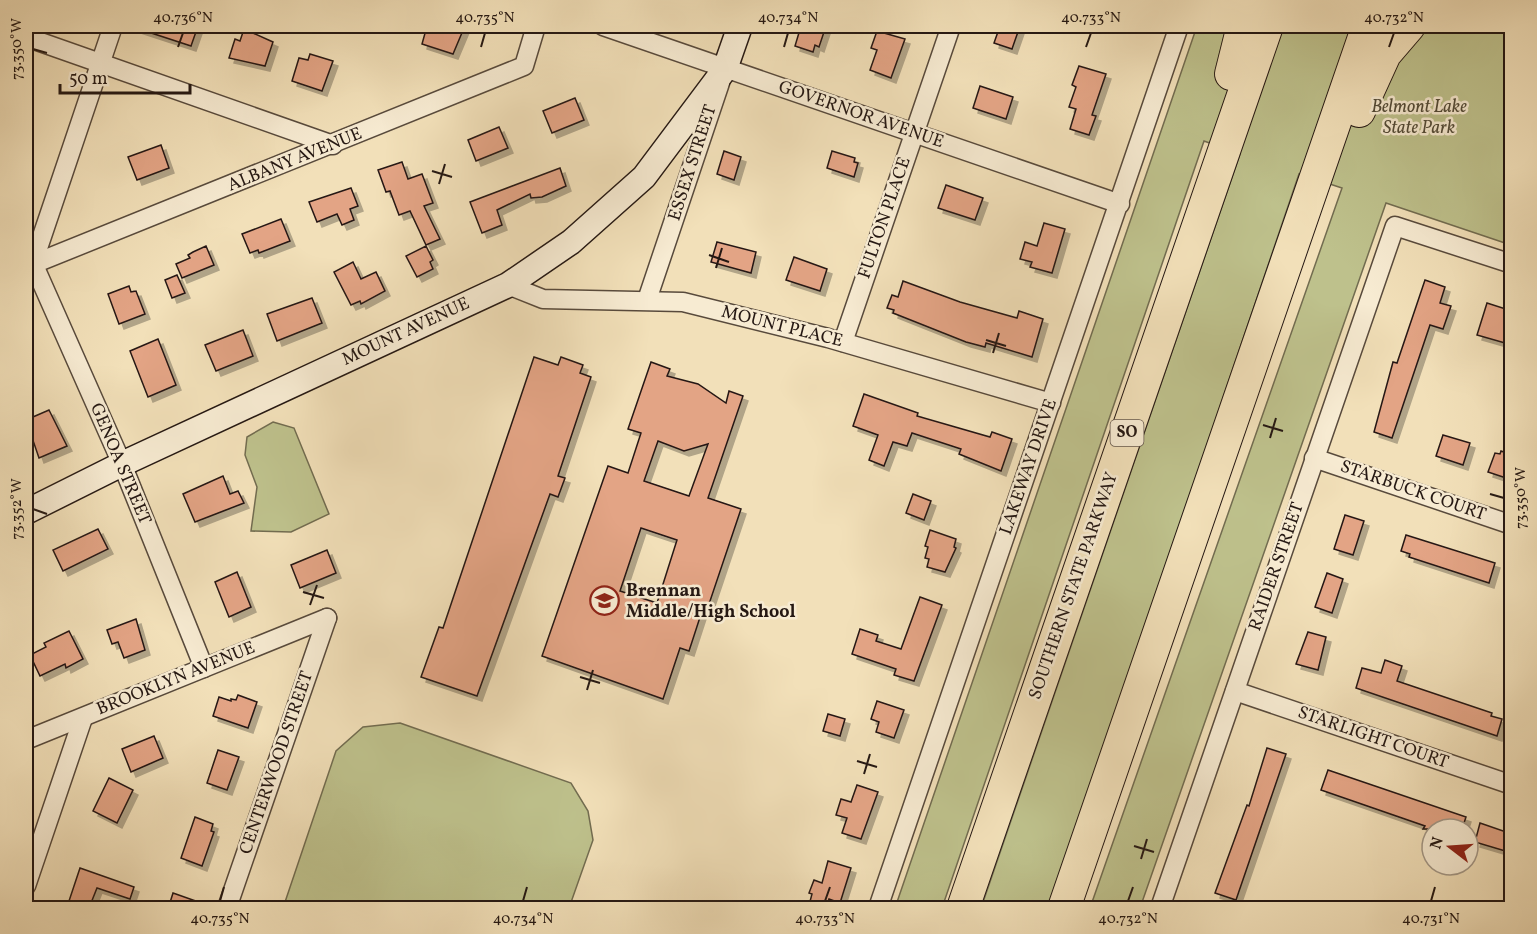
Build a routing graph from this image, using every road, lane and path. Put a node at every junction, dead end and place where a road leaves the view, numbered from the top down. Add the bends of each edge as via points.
1 (113, 26) edge
2 (536, 26) edge
3 (603, 26) edge
4 (740, 26) edge
5 (951, 26) edge
6 (1179, 26) edge
7 (1243, 26) edge
8 (1267, 26) edge
9 (1368, 26) edge
10 (1409, 26) edge
11 (26, 37) edge
12 (100, 63) junction
13 (725, 69) junction
14 (914, 133) junction
15 (333, 145) junction
16 (1209, 193) junction
17 (1120, 204) junction
18 (1300, 223) junction
19 (28, 262) edge
20 (1512, 264) edge
21 (508, 285) junction
22 (647, 300) junction
23 (843, 342) junction
24 (1051, 403) junction
25 (1314, 458) junction
26 (122, 464) junction
27 (26, 512) edge
28 (1512, 525) edge
29 (327, 618) joint
30 (204, 668) junction
31 (1235, 691) junction
32 (83, 718) junction
33 (26, 740) edge
34 (1512, 785) edge
35 (26, 886) edge
36 (227, 909) edge
37 (878, 909) edge
38 (963, 909) edge
39 (1064, 909) edge
40 (1160, 909) edge

1 - 12 street
2 - 15 street, ALBANY AVENUE via 524,66
3 - 13 street, GOVERNOR AVENUE
4 - 13 street, ESSEX STREET
5 - 14 street, FULTON PLACE
6 - 17 street, LAKEWAY DRIVE
7 - 16 highway
8 - 16 highway, SOUTHERN STATE PARKWAY / SO
9 - 18 highway
10 - 18 highway via 1378,67
11 - 12 street
12 - 15 street
12 - 19 street
13 - 14 street, GOVERNOR AVENUE
13 - 21 street, MOUNT AVENUE via 644,177 571,242
13 - 22 street, ESSEX STREET
14 - 17 street, GOVERNOR AVENUE
14 - 23 street, FULTON PLACE
15 - 19 street, ALBANY AVENUE
16 - 38 highway, SOUTHERN STATE PARKWAY / SO
17 - 24 street, LAKEWAY DRIVE
18 - 39 highway
19 - 26 street, GENOA STREET
20 - 25 street, RAIDER STREET via 1395,226
21 - 22 street, MOUNT PLACE via 543,299
21 - 26 street, MOUNT AVENUE
22 - 23 street, MOUNT PLACE via 683,302
23 - 24 street, MOUNT PLACE
24 - 37 street, LAKEWAY DRIVE
25 - 28 street, STARBUCK COURT
25 - 31 street, RAIDER STREET
26 - 27 street, MOUNT AVENUE
26 - 30 street, GENOA STREET
29 - 30 street, BROOKLYN AVENUE
29 - 36 street, CENTERWOOD STREET
30 - 32 street, BROOKLYN AVENUE
31 - 34 street, STARLIGHT COURT
31 - 40 street, RAIDER STREET
32 - 33 street, BROOKLYN AVENUE
32 - 35 street

